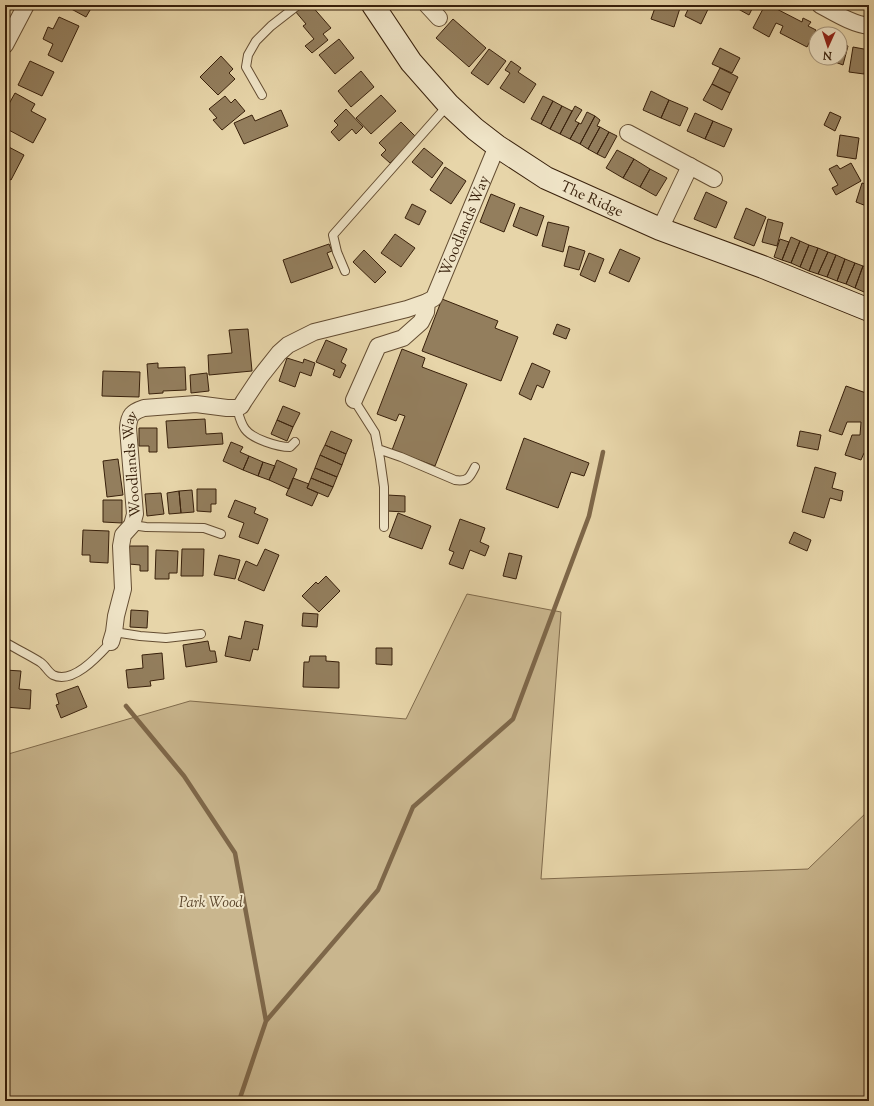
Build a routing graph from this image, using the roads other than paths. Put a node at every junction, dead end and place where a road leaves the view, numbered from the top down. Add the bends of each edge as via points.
1 (26, 5) edge
2 (298, 5) edge
3 (373, 5) edge
4 (427, 5) edge
5 (820, 5) edge
6 (439, 18) dead end
7 (869, 26) edge
8 (5, 45) edge
9 (262, 95) dead end
10 (448, 104) junction
11 (628, 133) dead end
12 (497, 146) junction
13 (690, 166) junction
14 (714, 179) dead end
15 (660, 229) junction
16 (345, 271) dead end
17 (427, 302) junction
18 (869, 310) edge
19 (354, 400) joint
20 (236, 408) junction
21 (295, 442) dead end
22 (378, 449) junction
23 (476, 467) dead end
24 (132, 525) junction
25 (384, 527) dead end
26 (221, 534) dead end
27 (201, 634) dead end
28 (113, 637) junction
29 (5, 642) edge

1 - 8 street
2 - 9 lane via 271,26 256,41 248,55 246,66
3 - 10 main road, The Ridge via 411,62
4 - 6 street
5 - 7 street via 842,17
10 - 12 main road, The Ridge
10 - 16 lane via 333,236
11 - 13 street
12 - 15 main road, The Ridge via 546,178
12 - 17 street, Woodlands Way via 434,298
13 - 14 street
13 - 15 street
15 - 18 main road, The Ridge
17 - 19 street, Woodlands Way via 421,322 403,338 378,346
17 - 20 street via 314,332 288,345 260,377 241,406
19 - 22 lane via 375,433
20 - 21 lane via 241,423 253,436 281,446 290,447
20 - 24 street, Woodlands Way via 196,404 144,408 131,416 128,428 135,514
22 - 23 lane via 455,480 462,481 470,477
22 - 25 lane via 384,487
24 - 26 lane via 204,528
24 - 28 street, Woodlands Way via 123,535 121,546 123,589
27 - 28 lane via 166,638
28 - 29 lane via 97,658 78,671 60,677

